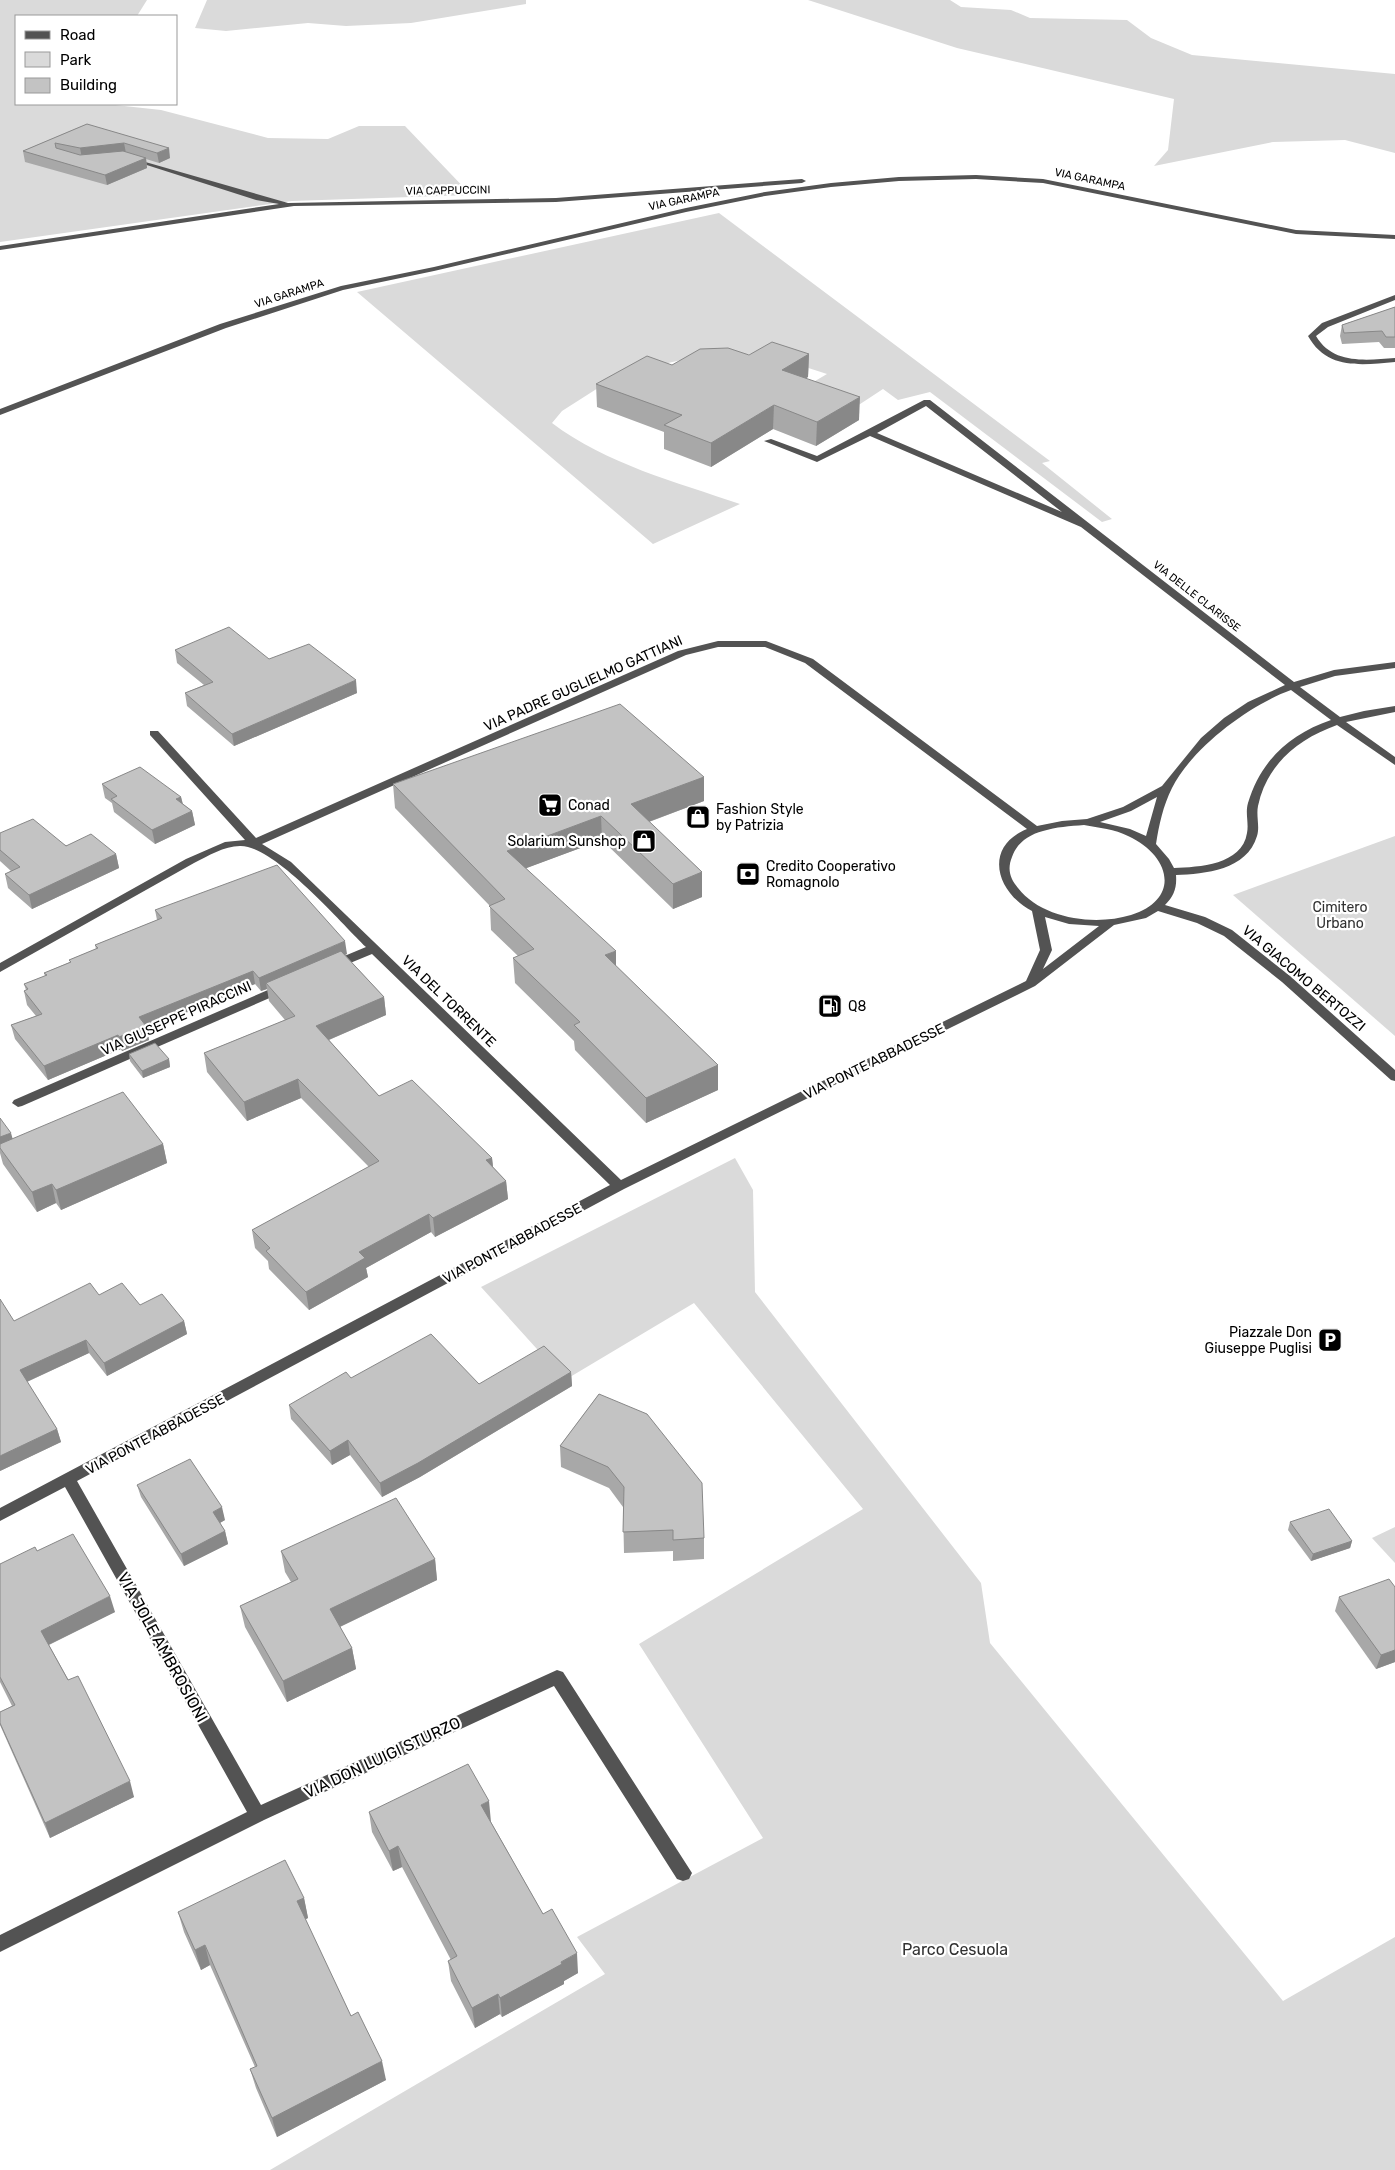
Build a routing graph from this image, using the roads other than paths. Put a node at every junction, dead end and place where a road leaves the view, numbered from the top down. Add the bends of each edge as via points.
1 (125, 157) edge
2 (900, 179) junction
3 (294, 204) junction
4 (1395, 237) edge
5 (0, 248) edge
6 (1395, 297) edge
7 (1395, 360) edge
8 (0, 412) edge
9 (870, 433) junction
10 (768, 441) edge
11 (1087, 526) junction
12 (1395, 665) edge
13 (1293, 685) junction
14 (1395, 709) edge
15 (1338, 722) junction
16 (154, 732) dead end
17 (1395, 762) edge
18 (1166, 788) junction
19 (1084, 822) junction
20 (1035, 830) junction
21 (254, 843) junction
22 (1150, 844) junction
23 (1171, 872) junction
24 (1158, 907) junction
25 (1037, 910) junction
26 (1109, 924) junction
27 (373, 948) junction
28 (0, 968) edge
29 (319, 972) edge
30 (1031, 983) junction
31 (291, 984) edge
32 (1395, 1077) edge
33 (18, 1103) dead end
34 (619, 1186) junction
35 (69, 1480) junction
36 (0, 1515) edge
37 (258, 1815) junction
38 (683, 1873) dead end
39 (0, 1944) edge

1 - 3 street via 259,198
2 - 3 street, VIA CAPPUCCINI via 827,179 556,200
2 - 4 street, VIA GARAMPA via 976,177 1043,181 1296,232
2 - 8 street, VIA GARAMPA via 765,194 341,288 223,326
3 - 5 street, VIA CAPPUCCINI
6 - 7 street via 1325,325 1312,336 1322,352 1333,357 1360,362
9 - 10 street via 816,459
9 - 11 street
9 - 11 street via 927,402
11 - 13 street, VIA DELLE CLARISSE
12 - 13 street via 1347,670
13 - 15 street, VIA DELLE CLARISSE
13 - 18 street via 1244,707 1220,725
14 - 15 street
15 - 17 street, VIA DELLE CLARISSE
15 - 23 street via 1289,746 1272,762 1252,807 1254,831 1239,856 1224,864
16 - 21 street, VIA DEL TORRENTE
18 - 19 street via 1108,817
18 - 22 street via 1155,816
19 - 20 street
19 - 22 street via 1131,833
20 - 21 street, VIA PADRE GUGLIELMO GATTIANI via 808,661 766,644 718,644 682,653
20 - 25 street via 1018,840 1007,852 1003,867 1007,882 1019,897
21 - 27 street, VIA DEL TORRENTE via 288,864
21 - 28 street via 221,846 190,861
22 - 23 street via 1164,857
23 - 24 street via 1172,885
24 - 26 street via 1136,918
24 - 32 street, VIA GIACOMO BERTOZZI via 1228,933 1286,979
25 - 26 street via 1084,923
25 - 30 street via 1046,950
26 - 30 street, VIA PONTE ABBADESSE
27 - 29 street
27 - 34 street, VIA DEL TORRENTE
30 - 34 street, VIA PONTE ABBADESSE
31 - 33 street, VIA GIUSEPPE PIRACCINI
34 - 35 street, VIA PONTE ABBADESSE
35 - 36 street, VIA PONTE ABBADESSE
35 - 37 street, VIA JOLE AMBROSIONI
37 - 38 street, VIA DON LUIGI STURZO via 557,1677
37 - 39 street, VIA DON LUIGI STURZO

